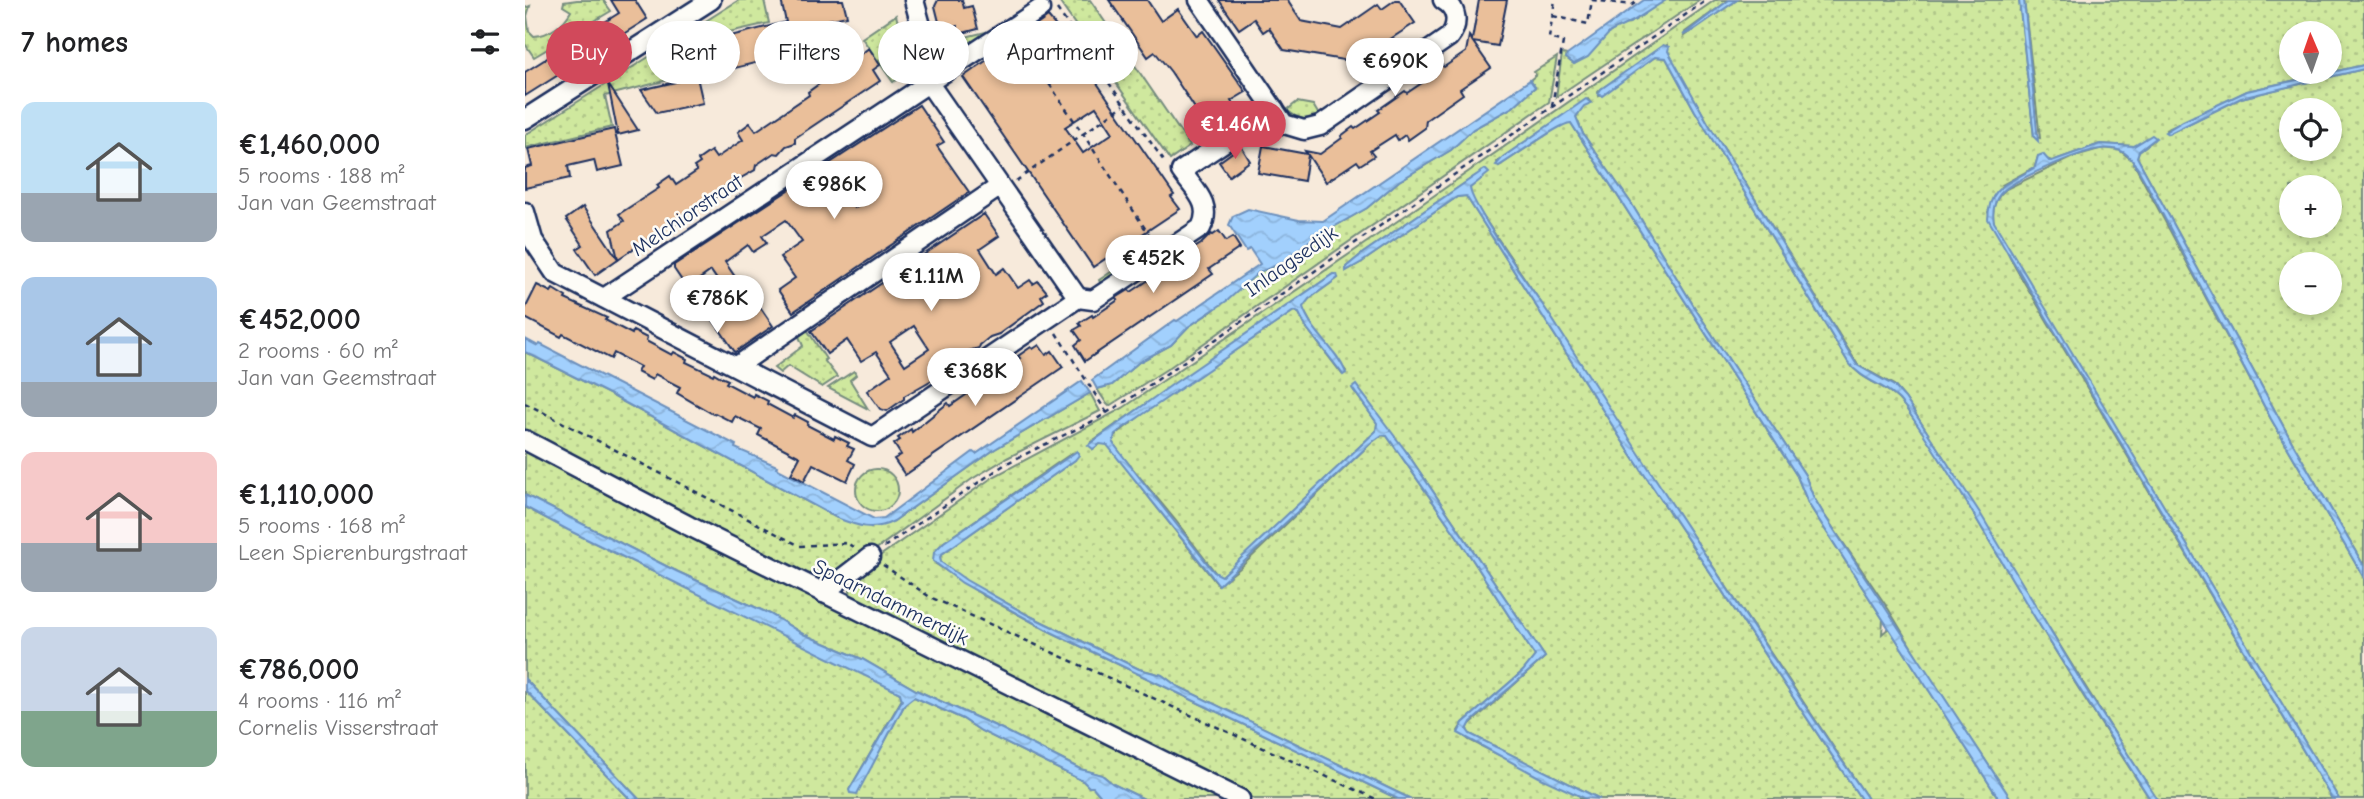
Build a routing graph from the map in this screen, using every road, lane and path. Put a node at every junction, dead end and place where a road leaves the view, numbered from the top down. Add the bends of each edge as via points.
1 (711, 0) edge
2 (914, 0) edge
3 (1199, 0) edge
4 (1443, 0) edge
5 (1555, 0) edge
6 (1639, 0) edge
7 (1707, 0) edge
8 (1040, 9) joint
9 (1553, 16) junction
10 (919, 21) edge
11 (1021, 21) edge
12 (924, 84) edge
13 (934, 84) edge
14 (1049, 84) edge
15 (1124, 105) junction
16 (1552, 108) junction
17 (1274, 109) junction
18 (525, 119) edge
19 (1083, 134) junction
20 (1181, 171) junction
21 (1000, 189) junction
22 (532, 233) edge
23 (1162, 254) junction
24 (604, 298) junction
25 (1078, 298) junction
26 (1046, 320) junction
27 (737, 366) junction
28 (525, 404) edge
29 (1107, 413) junction
30 (525, 440) edge
31 (870, 557) junction
32 (823, 593) junction
33 (1240, 799) edge
34 (1376, 799) edge

1 - 18 street
2 - 10 street
3 - 17 street
4 - 17 street via 1456,19 1449,37 1320,126 1304,130 1284,124
5 - 9 path
6 - 9 path via 1632,5 1592,0 1588,24
7 - 16 path, Inlaagsedijk
8 - 11 street, Melchiorstraat
8 - 15 path via 1057,8
9 - 16 path via 1549,38 1563,41
12 - 24 street, Melchiorstraat
13 - 21 street
14 - 19 path
15 - 19 path
15 - 20 path via 1170,170
16 - 29 path, Inlaagsedijk
17 - 20 street
19 - 21 path
19 - 23 path
20 - 23 street via 1207,215 1202,228
21 - 25 street
21 - 27 street
22 - 24 street via 555,273
23 - 25 street via 1093,300
24 - 27 street
25 - 26 street
26 - 27 street via 872,437
26 - 29 path
28 - 31 path via 800,545 847,543
29 - 31 path, Inlaagsedijk via 1007,463
30 - 32 street, Spaarndammerdijk
31 - 32 street
31 - 34 path via 930,597
32 - 33 street, Spaarndammerdijk

